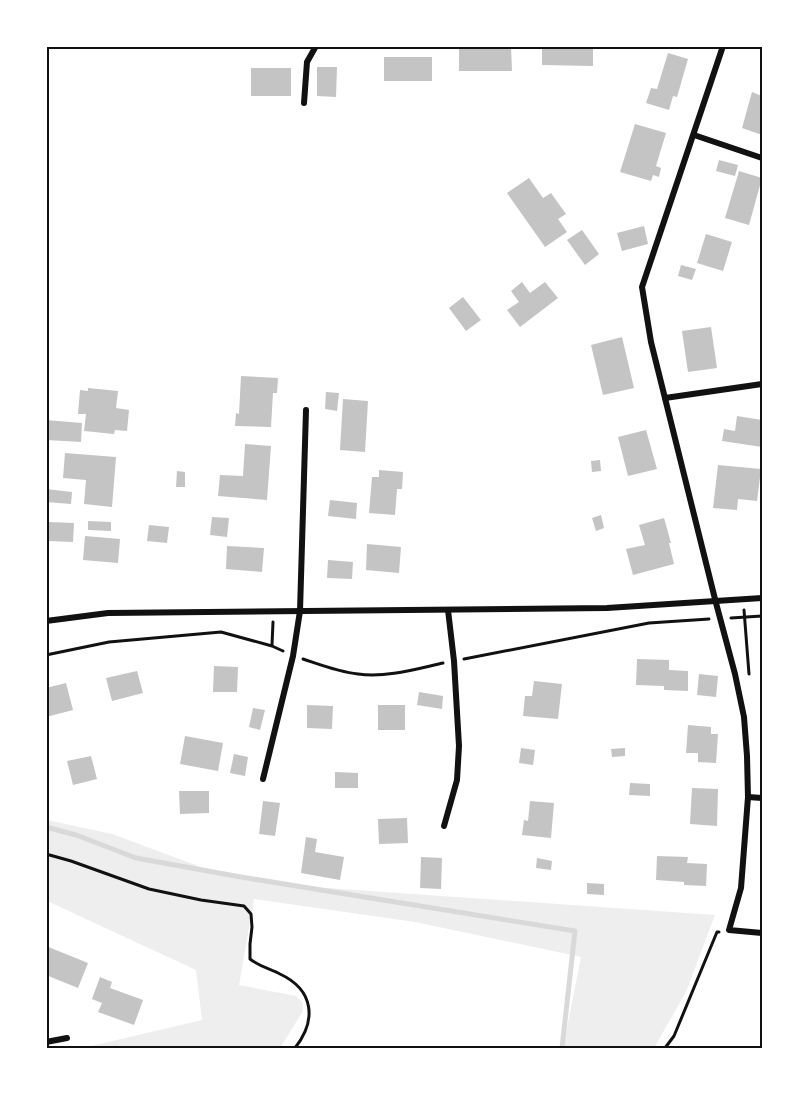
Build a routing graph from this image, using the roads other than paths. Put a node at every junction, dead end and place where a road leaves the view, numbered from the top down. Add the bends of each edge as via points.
1 (316, 46) edge
2 (723, 46) edge
3 (304, 103) dead end
4 (694, 135) junction
5 (762, 158) edge
6 (762, 384) edge
7 (665, 398) junction
8 (306, 410) dead end
9 (762, 598) edge
10 (716, 603) junction
11 (448, 610) junction
12 (300, 611) junction
13 (46, 621) edge
14 (263, 779) dead end
15 (748, 797) junction
16 (762, 798) edge
17 (444, 826) dead end
18 (762, 933) edge
19 (68, 1038) dead end
20 (46, 1042) edge

1 - 3 street via 307,62
2 - 4 street
4 - 5 street
4 - 7 street via 642,286
6 - 7 street
7 - 10 street
8 - 12 street
9 - 10 street
10 - 11 street
10 - 15 street via 744,717
11 - 12 street
11 - 17 street via 459,746 457,780
12 - 13 street via 108,613
12 - 14 street
15 - 16 street
15 - 18 street via 741,888 729,930
19 - 20 street

